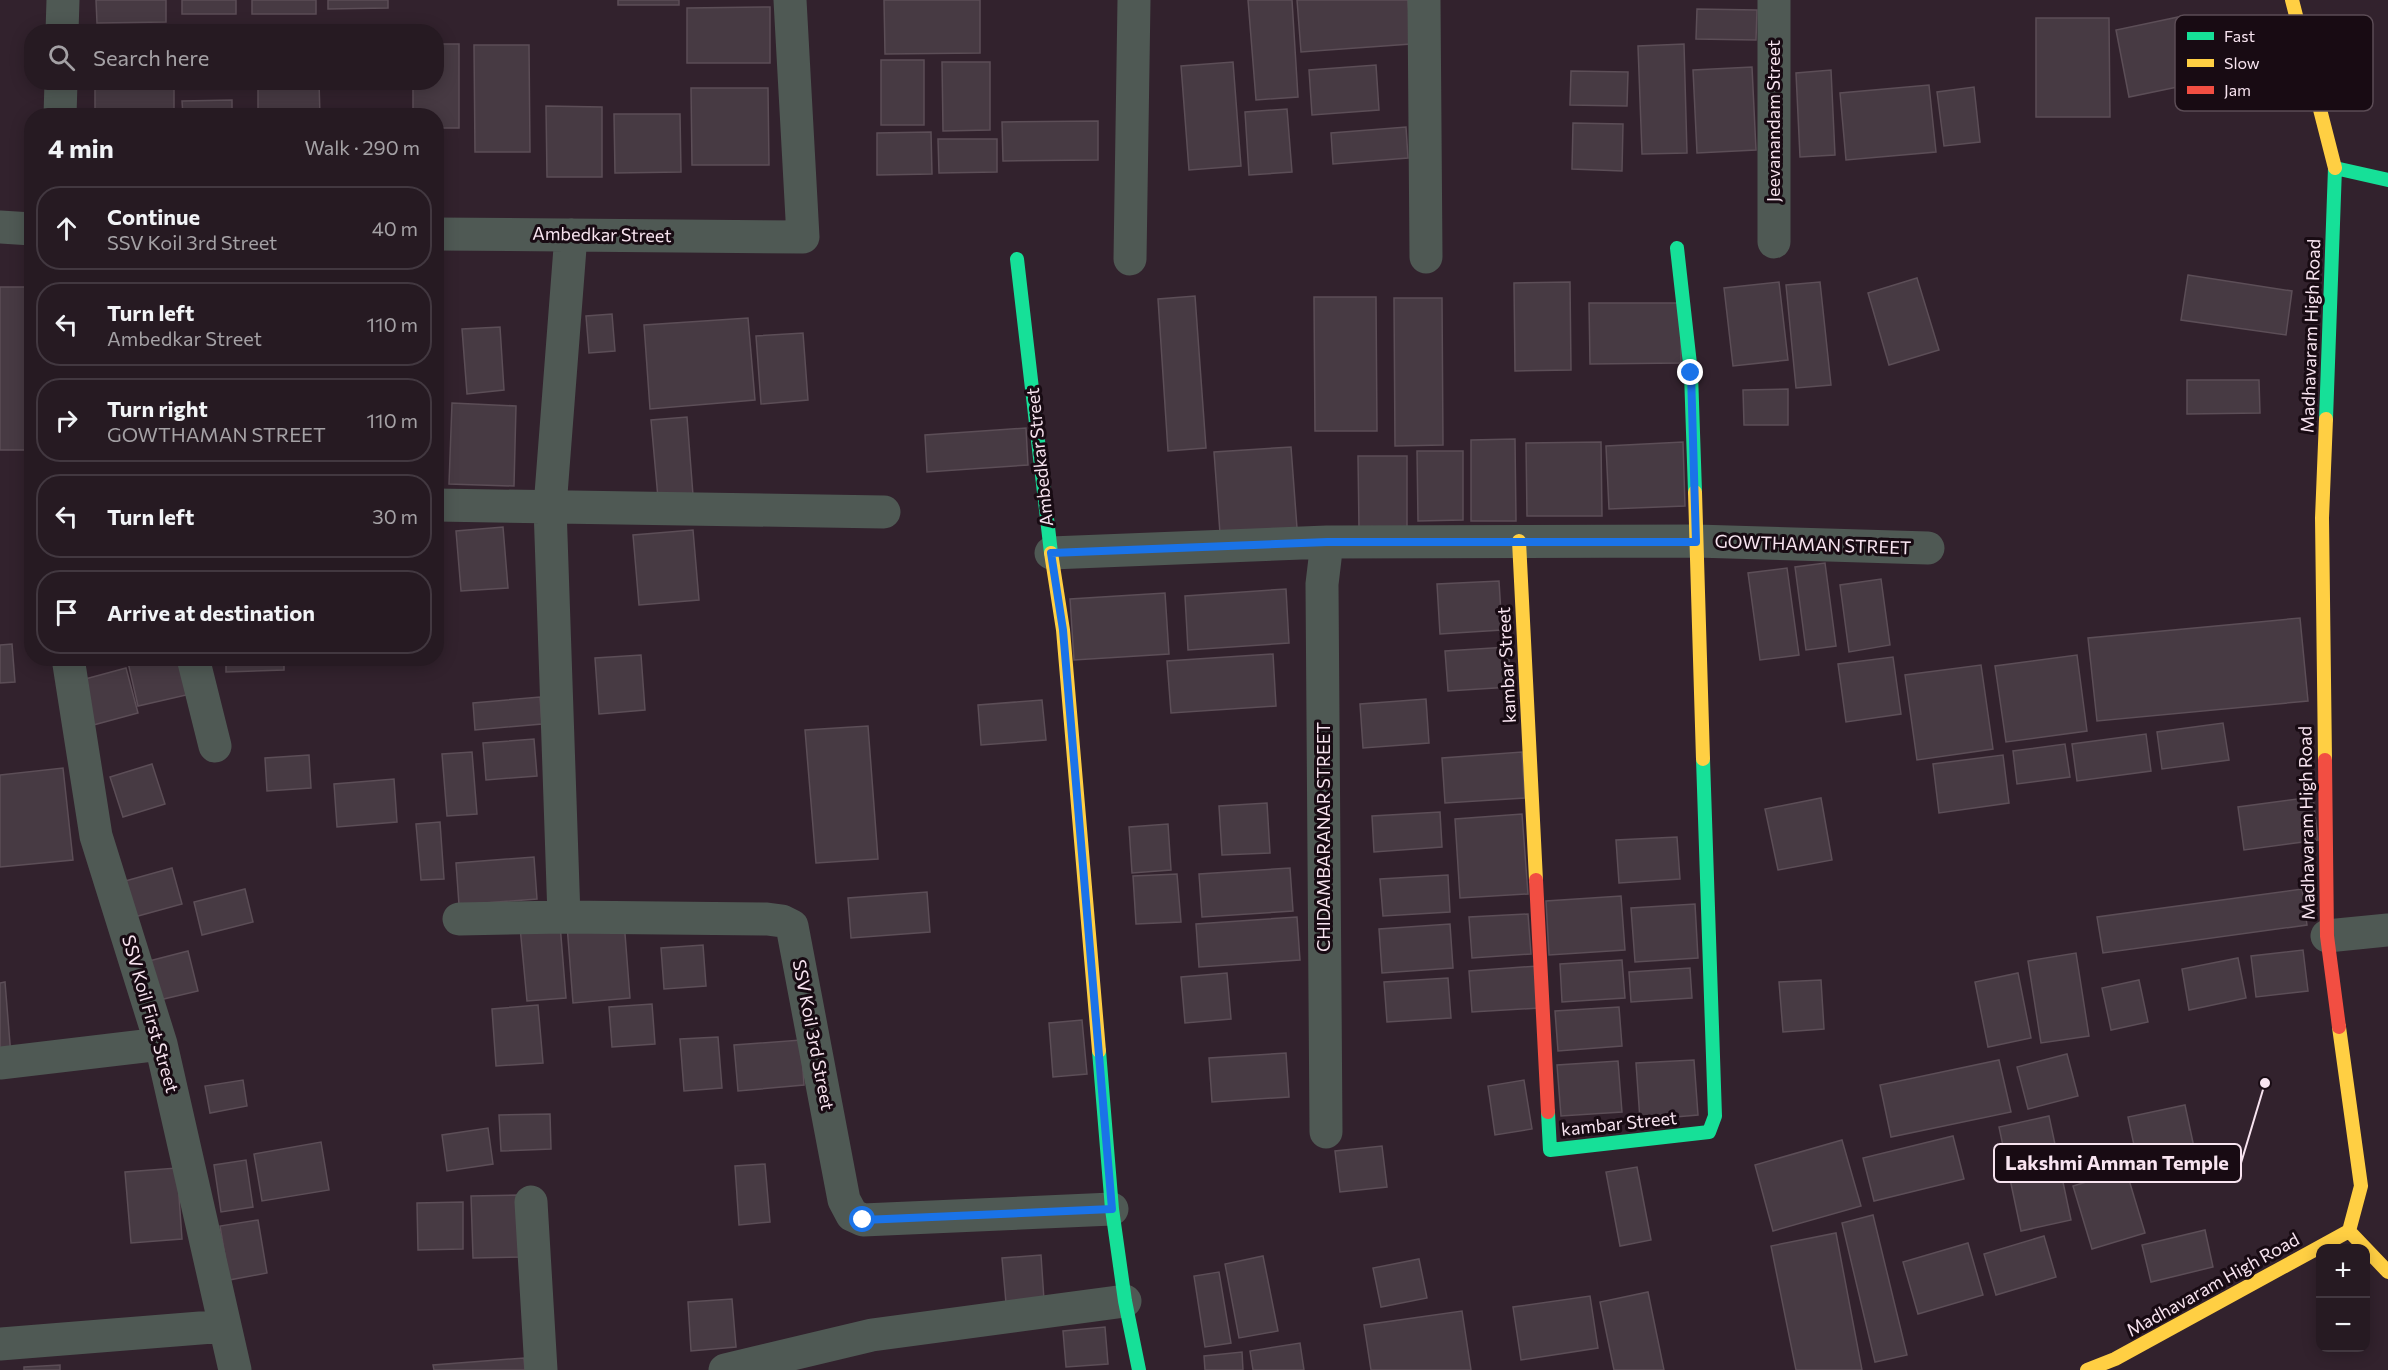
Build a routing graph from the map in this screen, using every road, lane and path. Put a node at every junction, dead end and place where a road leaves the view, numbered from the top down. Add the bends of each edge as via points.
1 (63, 0) edge
2 (790, 0) edge
3 (1134, 0) edge
4 (1424, 0) edge
5 (1774, 0) edge
6 (2292, 0) edge
7 (2296, 15) edge
8 (62, 24) edge
9 (61, 90) edge
10 (60, 108) edge
11 (2320, 111) edge
12 (2335, 168) junction
13 (2388, 180) edge
14 (0, 227) edge
15 (24, 228) edge
16 (444, 234) edge
17 (571, 235) junction
18 (1774, 242) dead end
19 (1677, 248) dead end
20 (1426, 256) dead end
21 (1017, 259) dead end
22 (1130, 259) dead end
23 (444, 505) edge
24 (550, 507) junction
25 (884, 512) dead end
26 (1519, 541) junction
27 (1327, 542) junction
28 (1696, 542) junction
29 (1928, 548) dead end
30 (1051, 553) junction
31 (69, 666) edge
32 (195, 666) edge
33 (216, 746) dead end
34 (564, 917) junction
35 (459, 919) dead end
36 (2388, 930) edge
37 (2327, 936) junction
38 (161, 1044) junction
39 (0, 1063) edge
40 (1326, 1132) dead end
41 (531, 1202) dead end
42 (1112, 1209) junction
43 (2349, 1231) junction
44 (2388, 1272) edge
45 (1125, 1300) junction
46 (225, 1326) junction
47 (0, 1344) edge
48 (2107, 1366) edge
49 (235, 1370) edge
50 (541, 1370) edge
51 (725, 1370) edge
52 (1139, 1370) edge

1 - 8 street
2 - 17 street, Ambedkar Street via 803,237
3 - 22 street
4 - 20 street
5 - 18 street, Jeevanandam Street
6 - 7 street, Madhavaram High Road
9 - 10 street
11 - 12 street, Madhavaram High Road
12 - 13 street
12 - 37 street, Madhavaram High Road via 2322,518
14 - 15 street
16 - 17 street, Ambedkar Street
17 - 24 street
19 - 28 street via 1691,373
21 - 30 street, Ambedkar Street
23 - 24 street
24 - 25 street
24 - 34 street
26 - 27 street, GOWTHAMAN STREET
26 - 28 street, GOWTHAMAN STREET
26 - 28 street, kambar Street via 1550,1149 1709,1132 1715,1116
27 - 30 street, GOWTHAMAN STREET
27 - 40 street, CHIDAMBARANAR STREET via 1322,584
28 - 29 street, GOWTHAMAN STREET
30 - 42 street, Ambedkar Street via 1063,630
31 - 38 street, SSV Koil First Street via 96,836
32 - 33 street
34 - 35 street, SSV Koil 3rd Street
34 - 42 street, SSV Koil 3rd Street via 767,919 792,926 844,1200 852,1215 863,1220
36 - 37 street
37 - 43 street, Madhavaram High Road via 2361,1186
38 - 39 street
38 - 46 street, SSV Koil First Street
41 - 50 street
42 - 45 street, Ambedkar Street
43 - 44 street
43 - 48 street, Madhavaram High Road
45 - 51 street via 872,1335
45 - 52 street, Ambedkar Street
46 - 47 street
46 - 49 street, SSV Koil First Street

